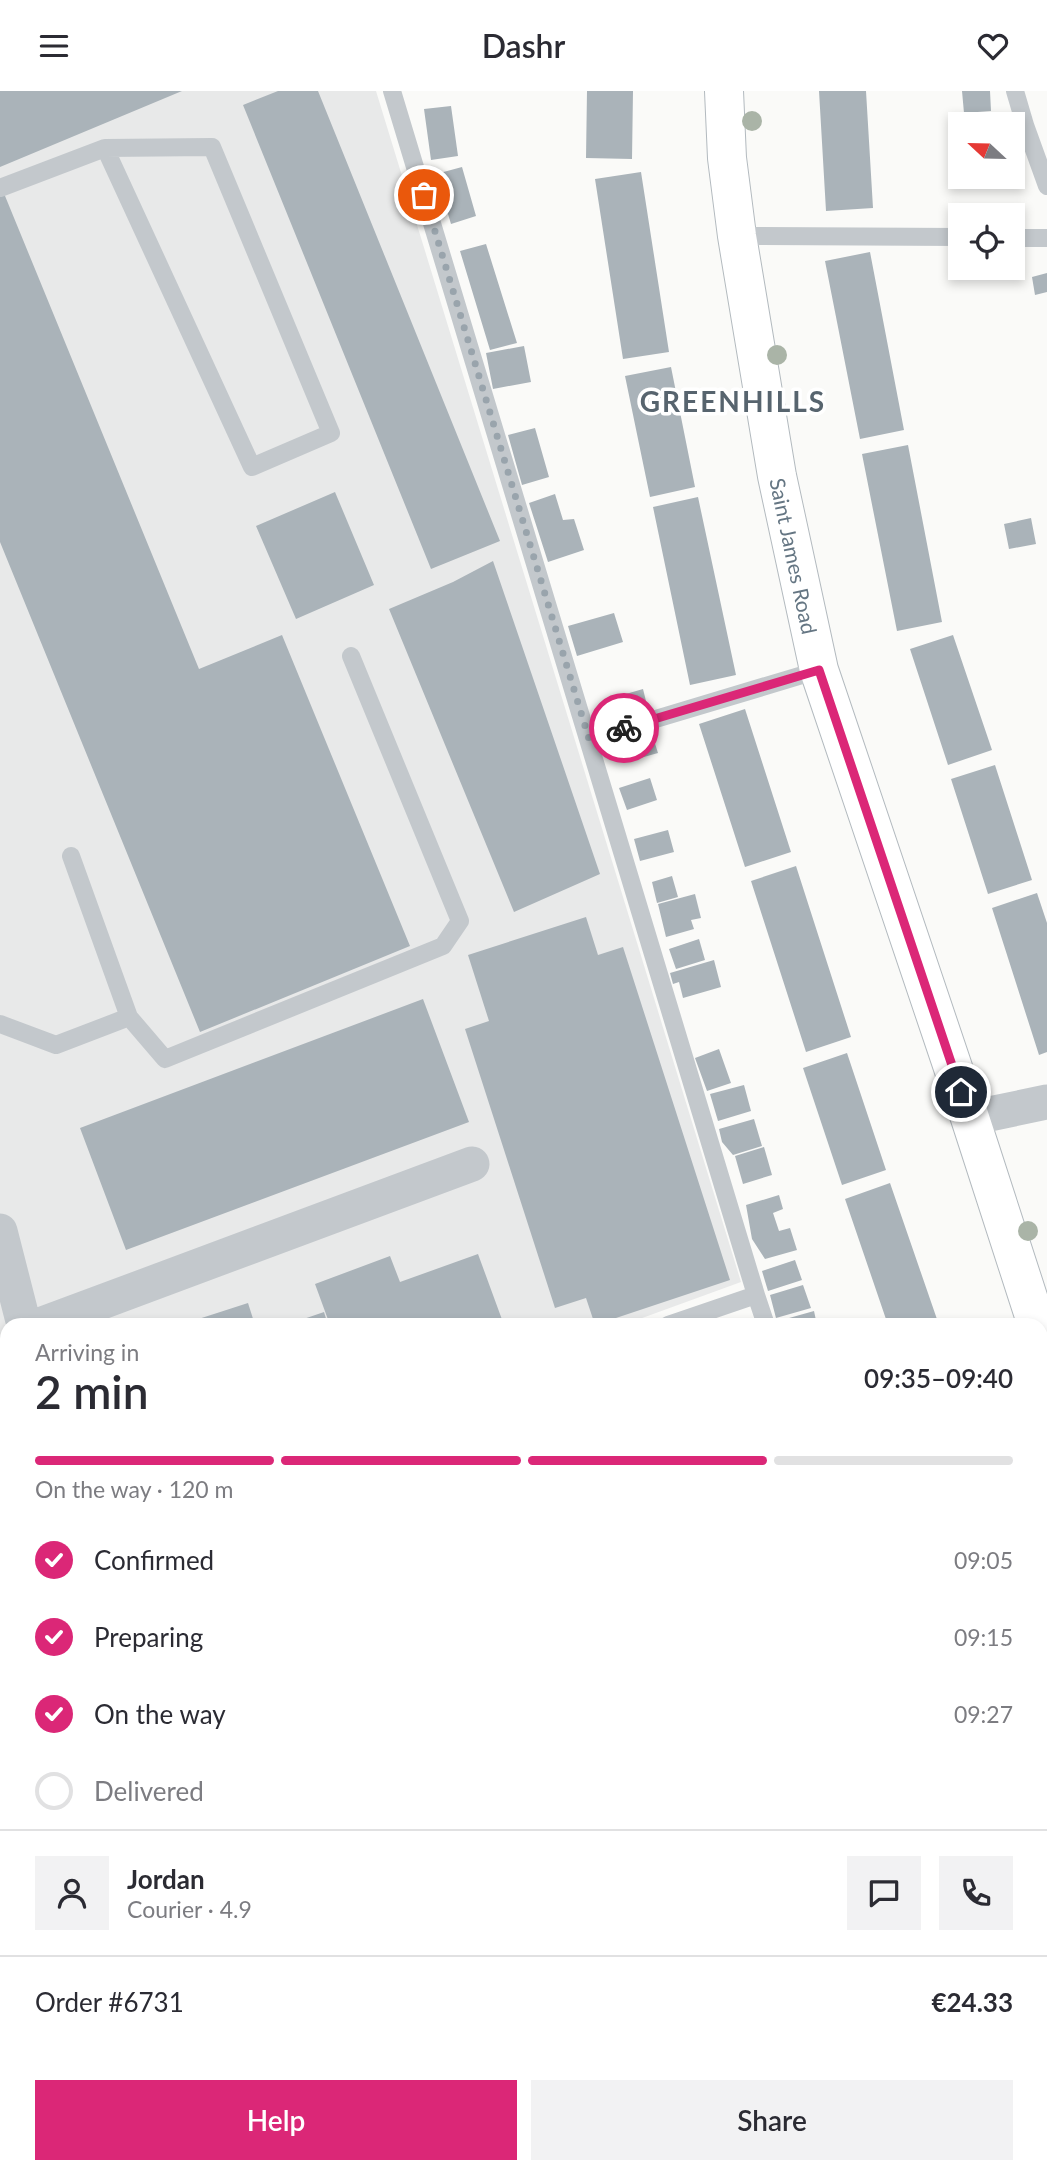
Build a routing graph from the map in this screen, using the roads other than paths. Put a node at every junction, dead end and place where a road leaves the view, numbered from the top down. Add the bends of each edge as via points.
1 (392, 91) edge
2 (724, 91) edge
3 (1016, 91) edge
4 (105, 148) junction
5 (1047, 186) edge
6 (0, 188) edge
7 (737, 236) junction
8 (948, 237) edge
9 (1025, 237) edge
10 (1047, 238) edge
11 (351, 656) dead end
12 (819, 670) junction
13 (589, 739) junction
14 (71, 856) dead end
15 (129, 1017) junction
16 (0, 1024) edge
17 (1047, 1102) edge
18 (970, 1118) junction
19 (472, 1164) dead end
20 (0, 1231) edge
21 (756, 1295) junction
22 (22, 1318) edge
23 (59, 1318) edge
24 (689, 1318) edge
25 (764, 1318) edge
26 (1035, 1318) edge

1 - 13 lane
2 - 7 street, Saint James Road
3 - 5 lane
4 - 4 lane via 252,467 331,433 212,147
4 - 6 lane
7 - 8 lane
7 - 12 street, Saint James Road via 777,476
9 - 10 lane
11 - 15 lane via 460,921 443,946 165,1059
12 - 13 lane
12 - 18 street, Saint James Road
13 - 21 lane
14 - 15 lane
15 - 16 lane via 56,1045
17 - 18 street
18 - 26 street, Saint James Road
19 - 23 street
20 - 22 street
21 - 24 lane
21 - 25 lane

